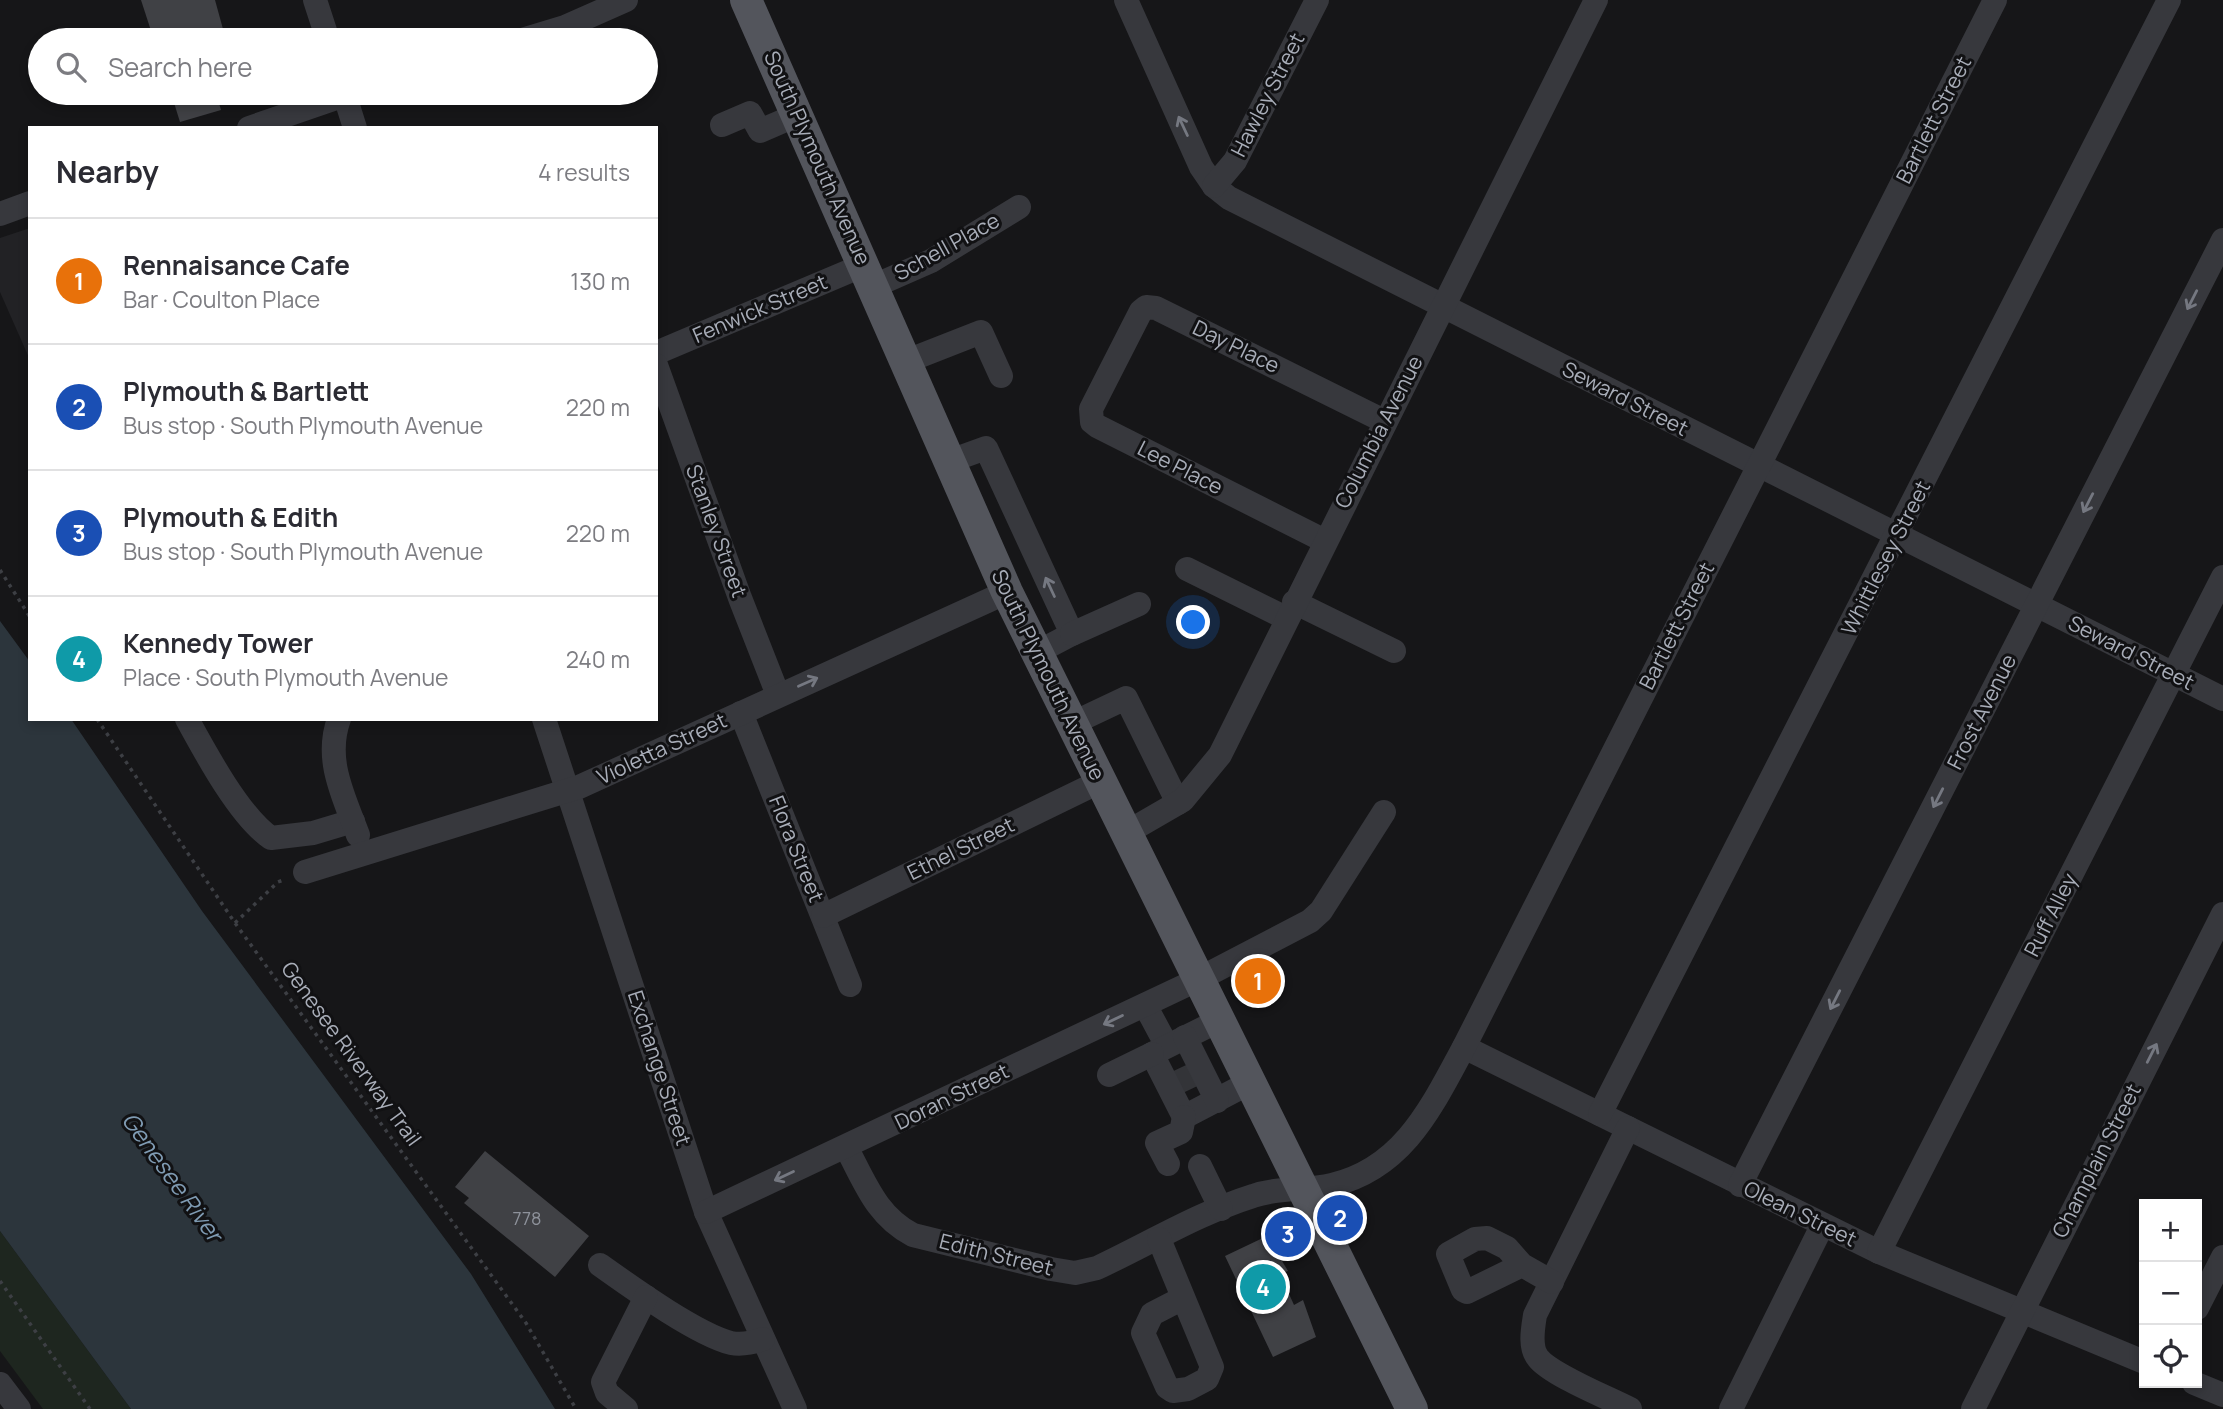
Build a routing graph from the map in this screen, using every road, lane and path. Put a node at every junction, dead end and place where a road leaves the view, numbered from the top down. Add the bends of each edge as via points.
1 (315, 0) edge
2 (626, 0) edge
3 (746, 0) edge
4 (1126, 0) edge
5 (1317, 0) edge
6 (1596, 0) edge
7 (1995, 0) edge
8 (2169, 0) edge
9 (324, 28) edge
10 (562, 28) edge
11 (315, 105) edge
12 (349, 105) edge
13 (797, 115) junction
14 (722, 125) dead end
15 (255, 126) edge
16 (354, 126) edge
17 (1214, 186) junction
18 (28, 204) edge
19 (1019, 207) dead end
20 (0, 214) edge
21 (2223, 240) edge
22 (869, 276) junction
23 (1443, 307) junction
24 (658, 352) edge
25 (907, 361) junction
26 (1113, 365) joint
27 (658, 371) edge
28 (1001, 376) dead end
29 (1384, 421) junction
30 (950, 461) junction
31 (1758, 466) junction
32 (1897, 536) junction
33 (1325, 541) junction
34 (1187, 569) dead end
35 (0, 570) edge
36 (2223, 577) edge
37 (1007, 592) junction
38 (1139, 604) dead end
39 (2036, 606) junction
40 (1289, 610) junction
41 (28, 614) edge
42 (1072, 634) junction
43 (1394, 651) dead end
44 (1036, 653) junction
45 (2174, 674) junction
46 (778, 695) junction
47 (2223, 699) edge
48 (741, 713) junction
49 (98, 721) edge
50 (188, 721) edge
51 (338, 721) edge
52 (545, 721) edge
53 (1071, 724) junction
54 (1099, 782) junction
55 (568, 790) junction
56 (1178, 803) junction
57 (1384, 812) dead end
58 (353, 821) junction
59 (1126, 833) junction
60 (364, 853) junction
61 (305, 872) joint
62 (2223, 914) edge
63 (823, 916) junction
64 (235, 923) junction
65 (1197, 980) junction
66 (850, 985) dead end
67 (1145, 1004) junction
68 (1217, 1021) junction
69 (1168, 1046) junction
70 (1464, 1047) junction
71 (1109, 1075) dead end
72 (1185, 1079) junction
73 (1248, 1083) junction
74 (1217, 1101) junction
75 (1600, 1114) junction
76 (1184, 1117) junction
77 (1628, 1128) junction
78 (846, 1147) junction
79 (1168, 1164) dead end
80 (1199, 1166) dead end
81 (1740, 1185) junction
82 (1301, 1188) junction
83 (1222, 1209) junction
84 (706, 1212) junction
85 (1822, 1226) junction
86 (1159, 1239) junction
87 (1879, 1252) junction
88 (2223, 1257) edge
89 (600, 1265) dead end
90 (1522, 1265) dead end
91 (0, 1281) edge
92 (1552, 1282) junction
93 (646, 1297) junction
94 (1183, 1298) dead end
95 (2202, 1298) edge
96 (2021, 1311) junction
97 (763, 1339) junction
98 (1375, 1339) junction
99 (2139, 1360) edge
100 (0, 1384) edge
101 (2202, 1388) edge
102 (2218, 1399) edge
103 (19, 1409) edge
104 (90, 1409) edge
105 (576, 1409) edge
106 (625, 1409) edge
107 (795, 1409) edge
108 (1403, 1409) edge
109 (1412, 1409) edge
110 (1630, 1409) edge
111 (1731, 1409) edge
112 (1973, 1409) edge

1 - 9 street
2 - 10 street
3 - 13 main road, South Plymouth Avenue
17 -> 4 street, Seward Street
5 - 17 street, Hawley Street via 1235,161
6 - 23 street, Columbia Avenue
7 - 31 street, Bartlett Street
8 - 32 street, Whittlesey Street
11 - 15 street
12 - 16 street
13 - 14 street via 760,131 750,113
13 - 22 main road, South Plymouth Avenue
17 - 23 street, Seward Street via 1238,203
18 - 20 street
19 - 22 street, Schell Place via 931,261
21 -> 39 street, Frost Avenue
22 - 24 street, Fenwick Street
22 - 25 main road, South Plymouth Avenue
23 - 29 street, Columbia Avenue
23 - 31 street, Seward Street
25 - 28 street via 981,332
25 - 30 main road, South Plymouth Avenue
26 - 29 street, Day Place via 1141,311 1156,308
26 - 33 street, Lee Place via 1091,409 1092,422
27 - 46 street, Stanley Street
29 - 33 street, Columbia Avenue
30 - 37 main road, South Plymouth Avenue
42 -> 30 street via 986,448
31 - 32 street, Seward Street
31 - 70 street, Bartlett Street
32 - 39 street, Seward Street
32 - 75 street, Whittlesey Street
33 - 40 street, Columbia Avenue
34 - 40 street
35 - 41 path
36 - 45 street, Ruff Alley
37 - 44 main road, South Plymouth Avenue
46 -> 37 street, Violetta Street
38 - 42 street
39 - 45 street, Seward Street
39 -> 81 street, Frost Avenue
40 - 43 street
40 - 56 street, Columbia Avenue via 1220,755
42 - 44 street
44 - 53 main road, South Plymouth Avenue
45 - 47 street, Seward Street
45 - 87 street, Ruff Alley
46 - 48 street, Violetta Street
48 - 55 street, Violetta Street
48 - 63 street, Flora Street
49 - 64 path, Genesee Riverway Trail
50 - 58 street via 255,827 271,838 313,833
51 - 58 street via 332,738 332,765
52 - 55 street, Exchange Street
53 - 54 main road, South Plymouth Avenue
53 - 56 street via 1126,698
54 - 59 main road, South Plymouth Avenue
54 - 63 street, Ethel Street
55 - 60 street, Violetta Street
55 - 84 street, Exchange Street
56 - 59 street, Columbia Avenue
57 - 65 street, Doran Street via 1316,917
58 - 60 street
59 - 65 main road, South Plymouth Avenue
60 - 61 street, Violetta Street
61 - 64 path via 278,882
96 -> 62 street, Champlain Street
63 - 66 street, Flora Street
64 - 105 path, Genesee Riverway Trail via 510,1301
65 - 67 street, Doran Street
65 - 68 main road, South Plymouth Avenue
67 - 69 street
67 -> 78 street, Doran Street
68 - 69 street
68 - 73 main road, South Plymouth Avenue
69 - 71 street
69 - 72 street
69 - 72 street
70 - 75 street, Olean Street
70 - 82 street, Bartlett Street via 1423,1123 1399,1150 1368,1171
72 - 74 street
72 - 76 street
73 - 74 street
73 - 82 main road, South Plymouth Avenue
74 - 76 street
75 - 77 street, Olean Street
76 - 79 street via 1181,1132 1157,1143
77 - 81 street, Olean Street
77 - 92 street
78 -> 84 street, Doran Street
78 - 86 street, Edith Street via 878,1206 894,1224 913,1234 1075,1273 1097,1268
80 - 83 street
81 - 85 street, Olean Street
82 - 83 street, Edith Street via 1256,1195
82 - 98 main road, South Plymouth Avenue
83 - 86 street, Edith Street
84 - 97 street, Exchange Street
85 - 87 street, Olean Street
85 - 111 street
86 - 94 street
87 - 96 street, Olean Street
88 - 95 street
89 - 93 street
90 - 92 street
91 - 104 path
92 - 110 street via 1535,1315 1532,1339 1537,1358
93 - 97 street via 726,1341 741,1344
93 - 106 street via 603,1382 607,1393
96 - 99 street, Olean Street
96 - 112 street, Champlain Street
97 - 107 street, Exchange Street
98 - 108 main road, South Plymouth Avenue
98 - 109 main road, South Plymouth Avenue
100 - 103 street
101 - 102 street

